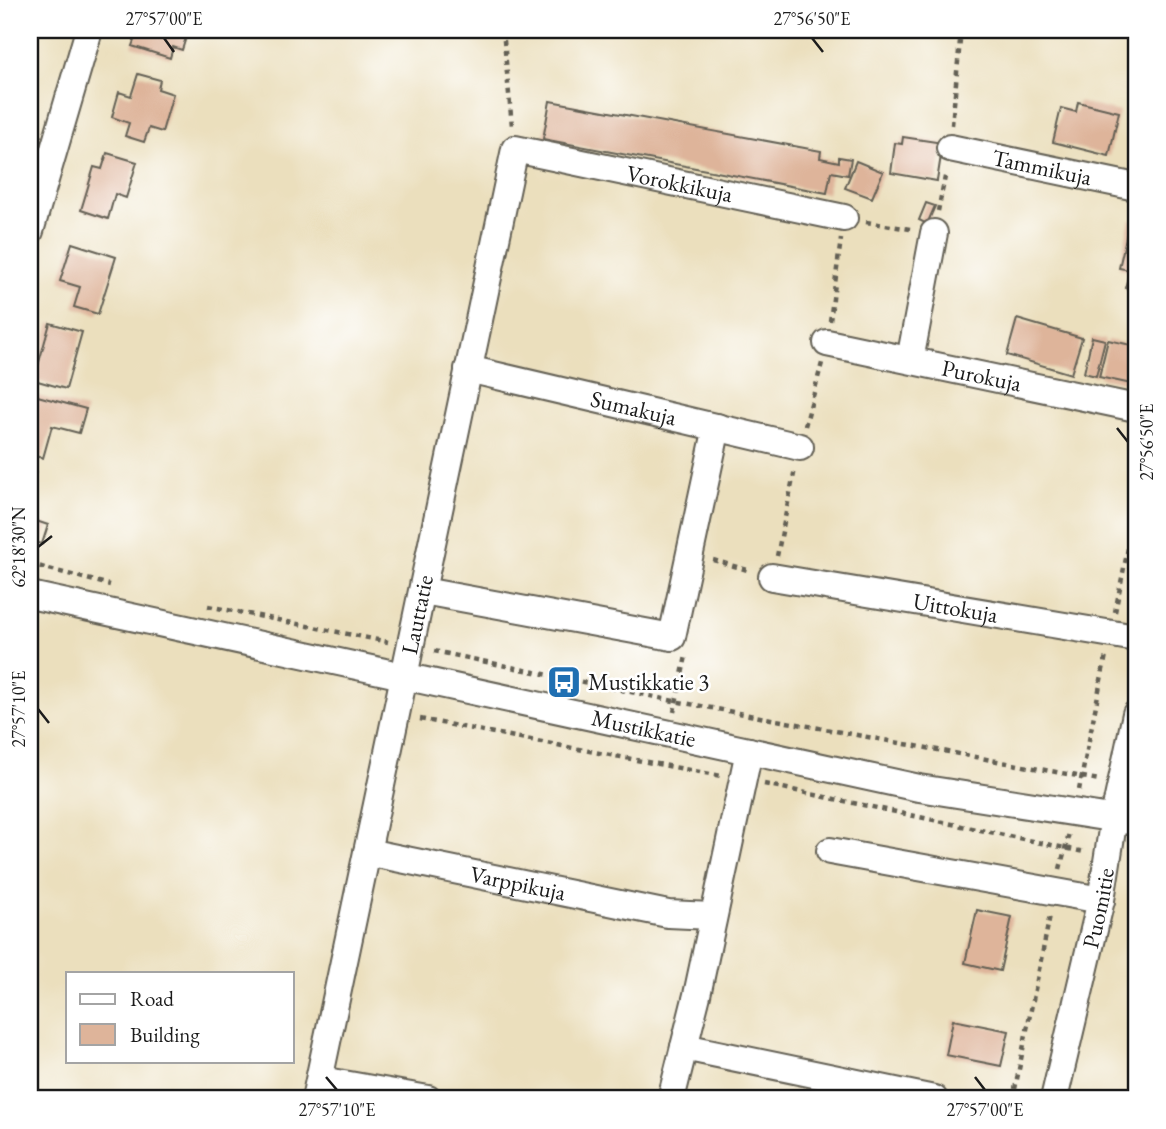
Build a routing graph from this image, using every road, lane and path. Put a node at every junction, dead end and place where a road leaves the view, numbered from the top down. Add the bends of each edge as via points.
1 (89, 30) edge
2 (503, 30) edge
3 (961, 30) edge
4 (950, 148) joint
5 (514, 149) junction
6 (1136, 187) edge
7 (844, 218) dead end
8 (31, 220) edge
9 (934, 233) dead end
10 (827, 343) dead end
11 (909, 360) junction
12 (468, 369) junction
13 (1136, 408) edge
14 (717, 427) junction
15 (800, 447) dead end
16 (30, 564) edge
17 (772, 578) dead end
18 (110, 585) dead end
19 (423, 591) junction
20 (30, 595) edge
21 (206, 605) dead end
22 (1136, 638) edge
23 (411, 646) junction
24 (405, 677) junction
25 (1136, 714) edge
26 (749, 751) junction
27 (1121, 784) junction
28 (1125, 820) edge
29 (830, 851) dead end
30 (367, 852) junction
31 (1101, 900) junction
32 (712, 916) junction
33 (684, 1047) junction
34 (318, 1089) edge
35 (428, 1099) edge
36 (671, 1099) edge
37 (934, 1099) edge
38 (1054, 1099) edge

1 - 8 street
2 - 5 path
3 - 4 path
4 - 6 street, Tammikuja
5 - 7 street, Vorokkikuja
5 - 12 street, Lauttatie
9 - 11 street
10 - 11 street, Purokuja
11 - 13 street, Purokuja
12 - 14 street, Sumakuja
12 - 19 street, Lauttatie
14 - 15 street, Sumakuja
14 - 19 street via 672,637
16 - 18 path
17 - 22 street, Uittokuja
19 - 23 street, Lauttatie
20 - 24 street, Mustikkatie
21 - 23 path
23 - 24 street, Lauttatie
23 - 27 path via 674,701
24 - 26 street, Mustikkatie
24 - 30 street, Lauttatie
25 - 27 street, Puomitie
26 - 28 street, Mustikkatie via 919,788
26 - 32 street
27 - 28 street, Puomitie
28 - 31 street, Puomitie
29 - 31 street
30 - 32 street, Varppikuja via 668,914
30 - 34 street, Lauttatie
31 - 38 street, Puomitie
32 - 33 street
33 - 36 street
33 - 37 street
34 - 35 street

